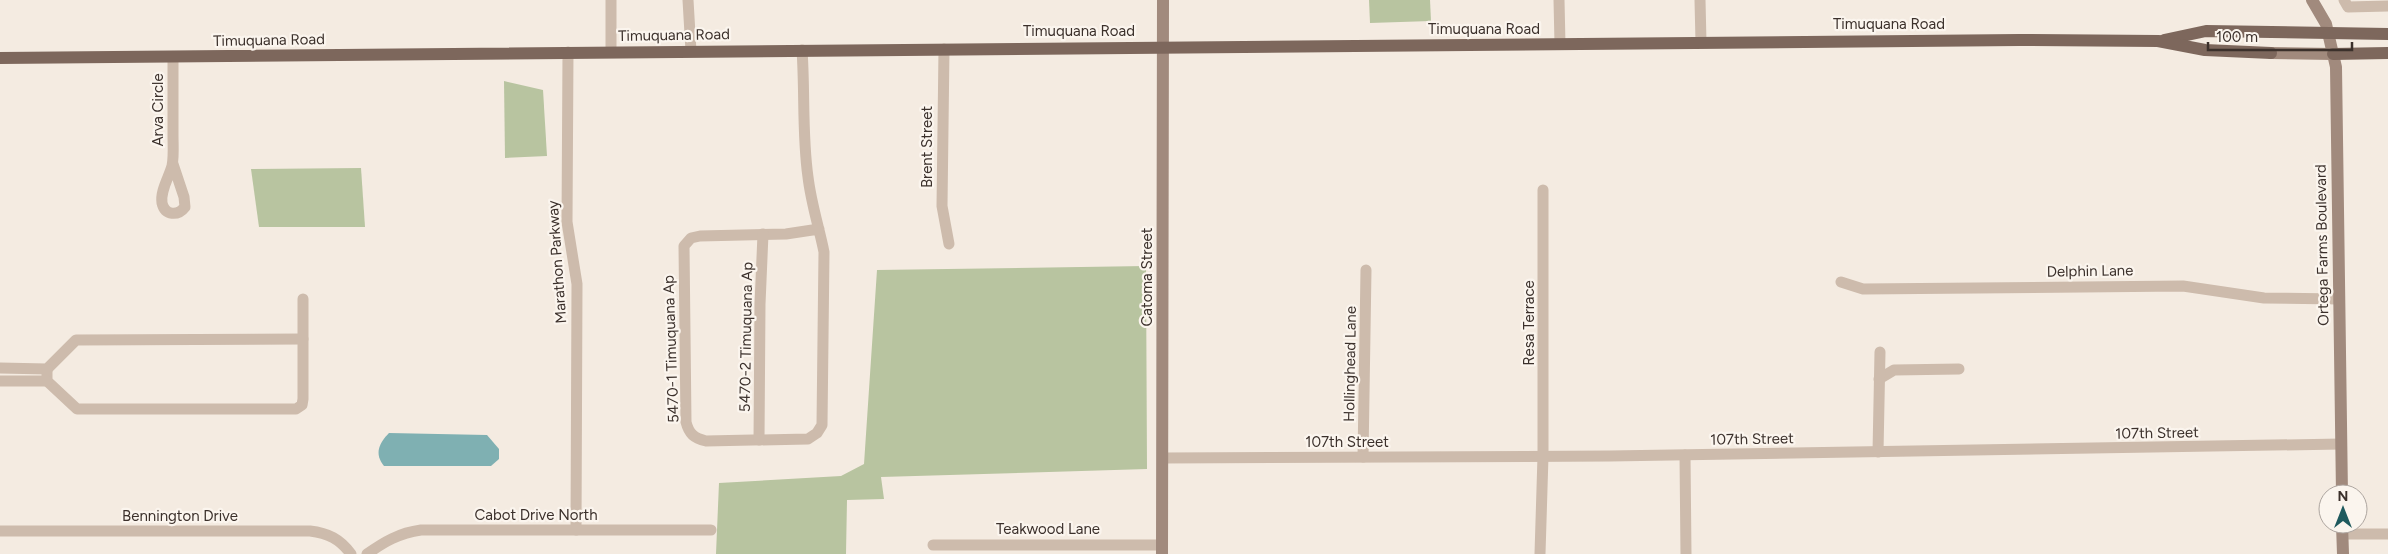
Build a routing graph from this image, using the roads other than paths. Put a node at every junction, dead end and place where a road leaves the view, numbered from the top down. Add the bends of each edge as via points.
1 (611, 0) edge
2 (688, 0) edge
3 (1163, 0) edge
4 (1559, 0) edge
5 (1700, 0) edge
6 (2312, 0) edge
7 (2344, 0) edge
8 (2388, 6) edge
9 (2328, 34) junction
10 (2388, 34) edge
11 (2158, 41) junction
12 (1701, 42) junction
13 (1560, 44) junction
14 (1163, 47) junction
15 (944, 48) junction
16 (802, 50) junction
17 (691, 51) junction
18 (568, 52) junction
19 (611, 52) junction
20 (2271, 53) joint
21 (2388, 53) edge
22 (2333, 54) junction
23 (173, 57) junction
24 (0, 58) edge
25 (173, 164) dead end
26 (1543, 190) dead end
27 (819, 229) junction
28 (763, 234) junction
29 (949, 244) dead end
30 (1366, 270) dead end
31 (1840, 282) dead end
32 (303, 298) dead end
33 (2339, 299) junction
34 (303, 340) junction
35 (1880, 352) dead end
36 (0, 368) edge
37 (47, 369) junction
38 (1960, 369) dead end
39 (1879, 379) junction
40 (47, 381) junction
41 (0, 382) edge
42 (759, 440) junction
43 (2341, 444) junction
44 (1878, 452) junction
45 (1685, 455) junction
46 (1543, 456) junction
47 (1364, 457) junction
48 (1163, 458) junction
49 (2342, 484) edge
50 (576, 530) junction
51 (711, 530) dead end
52 (0, 531) edge
53 (2368, 532) edge
54 (2342, 534) edge
55 (2388, 534) edge
56 (933, 545) dead end
57 (1162, 549) edge
58 (351, 554) edge
59 (366, 554) edge
60 (1540, 554) edge
61 (1686, 554) edge
62 (2343, 554) edge

1 - 19 street
2 - 17 street
3 - 14 street, Catoma Street
4 - 13 street
5 - 12 street
6 - 9 street, Ortega Farms Boulevard
7 - 8 street via 2348,7
9 - 10 main road, Timuquana Road
9 - 11 main road, Timuquana Road via 2206,31
9 - 22 street, Ortega Farms Boulevard
11 - 12 main road, Timuquana Road
11 - 20 main road, Timuquana Road via 2205,50
12 - 13 main road, Timuquana Road
13 - 14 main road, Timuquana Road
14 - 15 main road, Timuquana Road
14 - 48 street, Catoma Street
15 - 16 main road, Timuquana Road
15 - 29 street, Brent Street via 942,206
16 - 17 main road, Timuquana Road
16 - 27 street, 5470-1 Timuquana Ap via 803,127 808,177
17 - 19 main road, Timuquana Road
18 - 19 main road, Timuquana Road
18 - 23 main road, Timuquana Road
18 - 50 street, Marathon Parkway via 567,222 576,284
20 - 22 street, Timuquana Road
21 - 22 main road, Timuquana Road
22 - 33 street, Ortega Farms Boulevard via 2336,67
23 - 24 main road, Timuquana Road
23 - 25 street, Arva Circle
26 - 46 street, Resa Terrace
27 - 28 street, 5470-1 Timuquana Ap
27 - 42 street, 5470-1 Timuquana Ap via 824,252 822,425 818,434 808,439
28 - 42 street, 5470-2 Timuquana Ap
28 - 42 street, 5470-1 Timuquana Ap via 700,236 692,238 684,246 688,428 691,435 706,441
30 - 47 street, Hollinghead Lane
31 - 33 street, Delphin Lane via 1863,289 2183,286 2264,298
32 - 34 street
33 - 43 street, Ortega Farms Boulevard
34 - 37 street via 76,340
34 - 40 street via 303,399 302,405 296,409 77,409
35 - 39 street
36 - 37 street
37 - 40 street
38 - 39 street via 1894,370
39 - 44 street
40 - 41 street
43 - 44 street, 107th Street
43 - 49 street, Ortega Farms Boulevard
44 - 45 street, 107th Street
45 - 46 street, 107th Street
45 - 61 street
46 - 47 street, 107th Street
46 - 60 street, Resa Terrace
47 - 48 street, 107th Street
48 - 57 street, Catoma Street
50 - 51 street, Cabot Drive North
50 - 59 street, Cabot Drive North via 421,530 390,538
52 - 58 street, Bennington Drive via 310,531 334,538
53 - 55 street
54 - 62 street
56 - 57 street, Teakwood Lane

